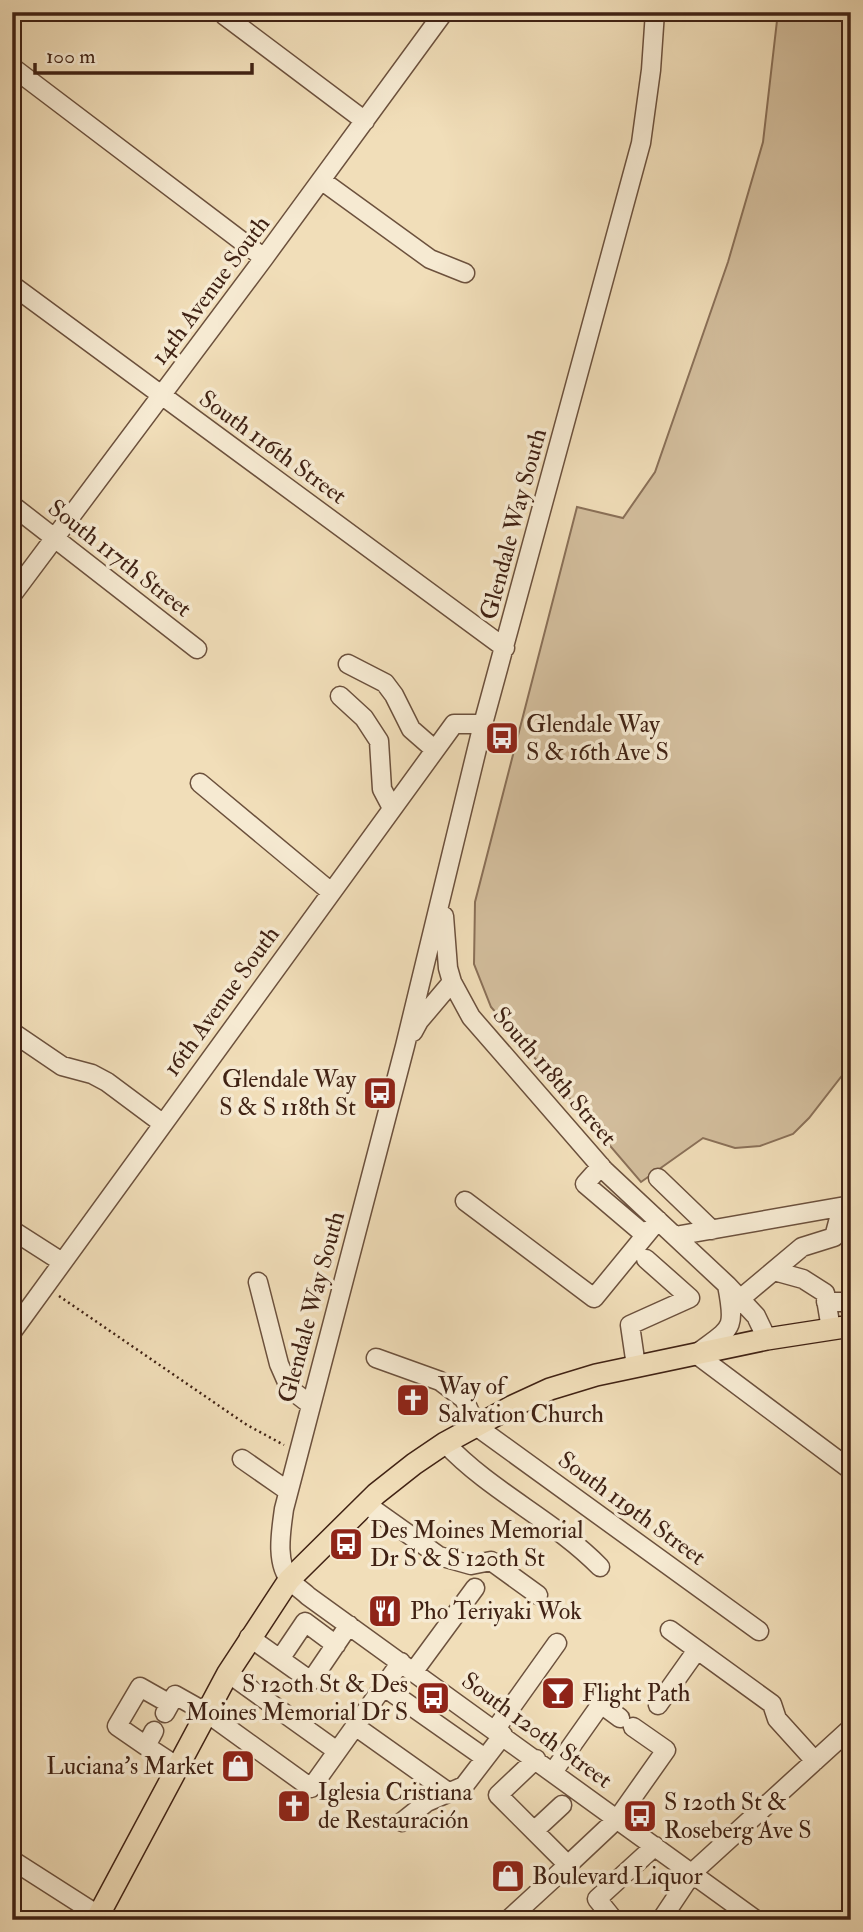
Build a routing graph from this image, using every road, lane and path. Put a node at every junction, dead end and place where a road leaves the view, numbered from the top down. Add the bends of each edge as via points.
1 (444, 12) edge
2 (654, 12) edge
3 (224, 15) dead end
4 (12, 67) edge
5 (365, 121) junction
6 (321, 180) junction
7 (264, 258) junction
8 (465, 273) dead end
9 (12, 285) edge
10 (162, 396) junction
11 (12, 505) edge
12 (55, 537) junction
13 (12, 595) edge
14 (505, 648) junction
15 (197, 649) dead end
16 (348, 664) dead end
17 (340, 696) dead end
18 (483, 724) junction
19 (435, 750) junction
20 (200, 783) dead end
21 (392, 808) junction
22 (454, 852) junction
23 (331, 892) junction
24 (452, 982) junction
25 (12, 1032) edge
26 (405, 1046) junction
27 (162, 1123) junction
28 (601, 1166) junction
29 (658, 1178) dead end
30 (465, 1201) dead end
31 (846, 1206) edge
32 (658, 1220) junction
33 (12, 1230) edge
34 (712, 1230) junction
35 (645, 1235) junction
36 (675, 1236) junction
37 (646, 1259) dead end
38 (62, 1262) junction
39 (774, 1271) junction
40 (258, 1282) dead end
41 (727, 1285) junction
42 (45, 1286) junction
43 (740, 1299) junction
44 (827, 1302) junction
45 (851, 1302) edge
46 (841, 1328) edge
47 (12, 1332) edge
48 (767, 1339) junction
49 (696, 1354) junction
50 (376, 1358) dead end
51 (636, 1366) junction
52 (311, 1405) junction
53 (476, 1426) junction
54 (446, 1443) junction
55 (298, 1453) junction
56 (242, 1458) dead end
57 (851, 1470) edge
58 (288, 1491) junction
59 (366, 1504) junction
60 (600, 1567) dead end
61 (289, 1580) junction
62 (475, 1588) dead end
63 (538, 1595) dead end
64 (349, 1625) junction
65 (670, 1630) dead end
66 (759, 1631) dead end
67 (249, 1637) junction
68 (557, 1643) dead end
69 (336, 1645) junction
70 (697, 1650) junction
71 (280, 1659) junction
72 (407, 1667) junction
73 (228, 1673) junction
74 (384, 1687) junction
75 (658, 1705) dead end
76 (207, 1713) junction
77 (355, 1726) junction
78 (851, 1728) edge
79 (499, 1732) junction
80 (337, 1751) junction
81 (485, 1758) junction
82 (536, 1759) junction
83 (815, 1761) junction
84 (178, 1767) junction
85 (553, 1772) junction
86 (448, 1792) junction
87 (562, 1805) dead end
88 (618, 1818) junction
89 (402, 1822) dead end
90 (534, 1831) junction
91 (655, 1846) junction
92 (12, 1860) edge
93 (568, 1865) junction
94 (694, 1872) junction
95 (97, 1917) edge
96 (508, 1920) edge
97 (614, 1920) edge
98 (661, 1920) edge
99 (756, 1920) edge

1 - 5 street, 14th Avenue South
2 - 14 street, Glendale Way South via 641,143
3 - 5 street
4 - 7 street
5 - 6 street, 14th Avenue South
6 - 7 street, 14th Avenue South
6 - 8 street via 430,260
7 - 10 street, 14th Avenue South
9 - 10 street, South 116th Street
10 - 12 street, 14th Avenue South
10 - 14 street, South 116th Street
11 - 12 street, South 117th Street
12 - 13 street, 14th Avenue South
12 - 15 street, South 117th Street
14 - 18 street, Glendale Way South
16 - 19 street via 384,682 411,729
17 - 21 street via 364,718 379,741 382,789
18 - 19 street, 16th Avenue South via 454,724
18 - 22 street, Glendale Way South
19 - 21 street, 16th Avenue South
20 - 23 street
21 - 23 street, 16th Avenue South
22 - 24 street, South 118th Street via 444,905
22 - 26 street, Glendale Way South
23 - 27 street, 16th Avenue South
24 - 26 street, Glendale Way South via 419,1021
24 - 28 street, South 118th Street via 476,1024
25 - 27 street via 62,1066 107,1082
26 - 52 street, Glendale Way South
27 - 38 street, 16th Avenue South
28 - 32 street, South 118th Street
28 - 35 street via 585,1184
29 - 34 street
30 - 35 street via 594,1298
31 - 34 street
31 - 39 street via 834,1237 802,1247
32 - 35 street
32 - 36 street, South 118th Street
33 - 38 street
34 - 36 street
36 - 41 street, South 118th Street
37 - 51 street via 690,1298 630,1325
38 - 42 street, 16th Avenue South
39 - 43 street
39 - 44 street via 803,1279 825,1293
40 - 52 street via 279,1364 290,1389
41 - 43 street, South 118th Street
41 - 49 street via 733,1312 730,1325
42 - 47 street, 16th Avenue South
42 - 55 path via 247,1425
43 - 48 street, South 118th Street via 756,1316
44 - 45 street
44 - 46 street
46 - 48 main road
48 - 49 main road
49 - 51 main road
49 - 57 street
50 - 53 street via 440,1381 464,1399
51 - 53 main road via 550,1389
52 - 55 street, Glendale Way South
53 - 54 main road
53 - 66 street, South 119th Street
54 - 59 main road
54 - 60 street via 465,1464 581,1548
55 - 58 street, Glendale Way South
56 - 58 street
58 - 61 street, Glendale Way South via 281,1551
59 - 61 main road
59 - 63 street via 439,1556 471,1565 491,1561
61 - 64 street, South 120th Street
61 - 67 main road
62 - 72 street
64 - 69 street
64 - 72 street, South 120th Street
65 - 70 street
67 - 71 street
67 - 73 main road
68 - 79 street
69 - 71 street via 310,1681
69 - 71 street via 305,1622
70 - 75 street
70 - 83 street via 772,1704 777,1719
72 - 74 street
72 - 79 street, South 120th Street
73 - 76 main road
73 - 80 street
74 - 77 street
74 - 81 street
76 - 80 street via 311,1788
76 - 84 main road
76 - 84 street via 175,1695 167,1709 140,1687 117,1726 150,1738
77 - 80 street
77 - 86 street
78 - 83 street
79 - 81 street
79 - 82 street, South 120th Street
81 - 86 street via 464,1786
82 - 85 street, South 120th Street
82 - 90 street via 498,1795
83 - 94 street
84 - 95 main road
85 - 88 street, South 120th Street
85 - 88 street via 601,1704 666,1751
86 - 89 street
87 - 90 street
88 - 91 street, South 120th Street
88 - 93 street
90 - 93 street
91 - 94 street, South 120th Street
91 - 97 street via 597,1899
92 - 95 street
93 - 96 street
94 - 98 street
94 - 99 street, South 120th Street

